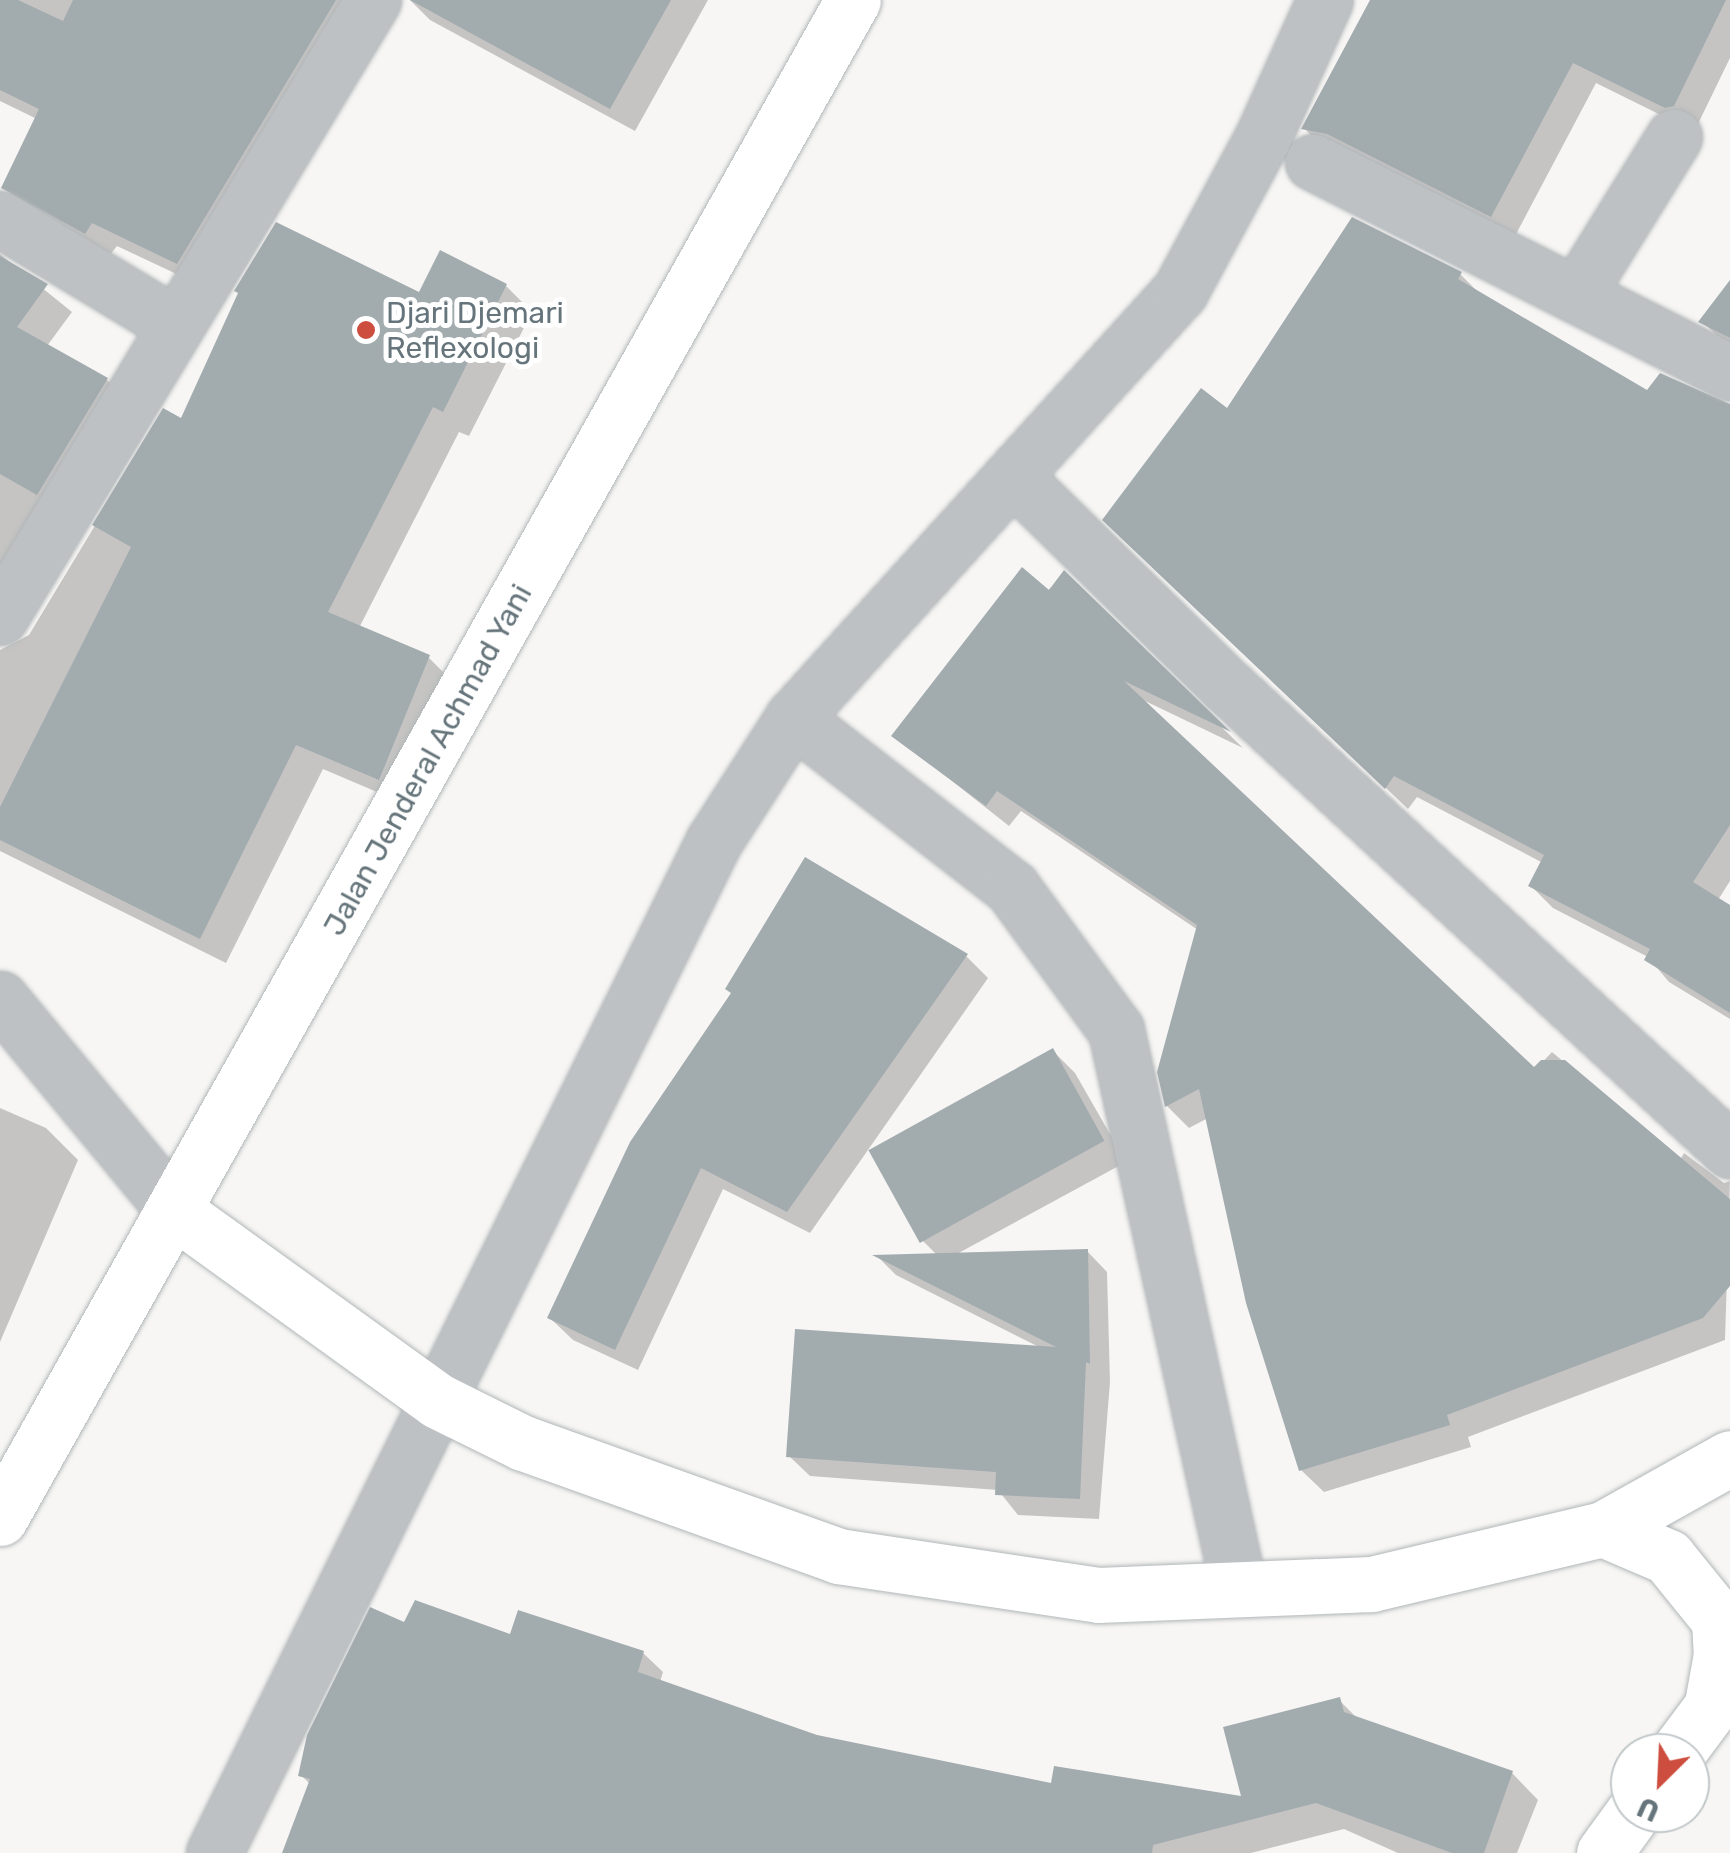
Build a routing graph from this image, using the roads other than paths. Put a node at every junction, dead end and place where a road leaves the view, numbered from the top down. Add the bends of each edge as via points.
1 (373, 0) edge
2 (853, 0) edge
3 (1325, 0) edge
4 (1674, 137) dead end
5 (1313, 162) dead end
6 (0, 219) edge
7 (1576, 295) junction
8 (174, 324) junction
9 (1730, 372) edge
10 (1014, 478) junction
11 (0, 617) edge
12 (793, 718) junction
13 (0, 999) edge
14 (1730, 1150) edge
15 (176, 1212) junction
16 (438, 1401) junction
17 (1730, 1458) edge
18 (0, 1518) edge
19 (1603, 1529) junction
20 (1239, 1590) junction
21 (1721, 1693) edge
22 (1691, 1733) edge
23 (214, 1853) edge

1 - 8 street
2 - 15 main road, Jalan Jenderal Achmad Yani
3 - 10 street via 1263,137 1180,291
4 - 7 street
5 - 7 street
6 - 8 street
7 - 9 street
8 - 11 street
10 - 12 street
10 - 14 street via 1226,685
12 - 16 street via 714,841
12 - 20 street via 1012,888 1116,1030
13 - 15 street
15 - 16 main road
15 - 18 main road, Jalan Jenderal Achmad Yani
16 - 20 main road via 522,1443 838,1556 1098,1595
16 - 23 street
17 - 19 main road
19 - 20 main road via 1372,1584
19 - 21 main road via 1668,1557 1719,1620
21 - 22 main road

